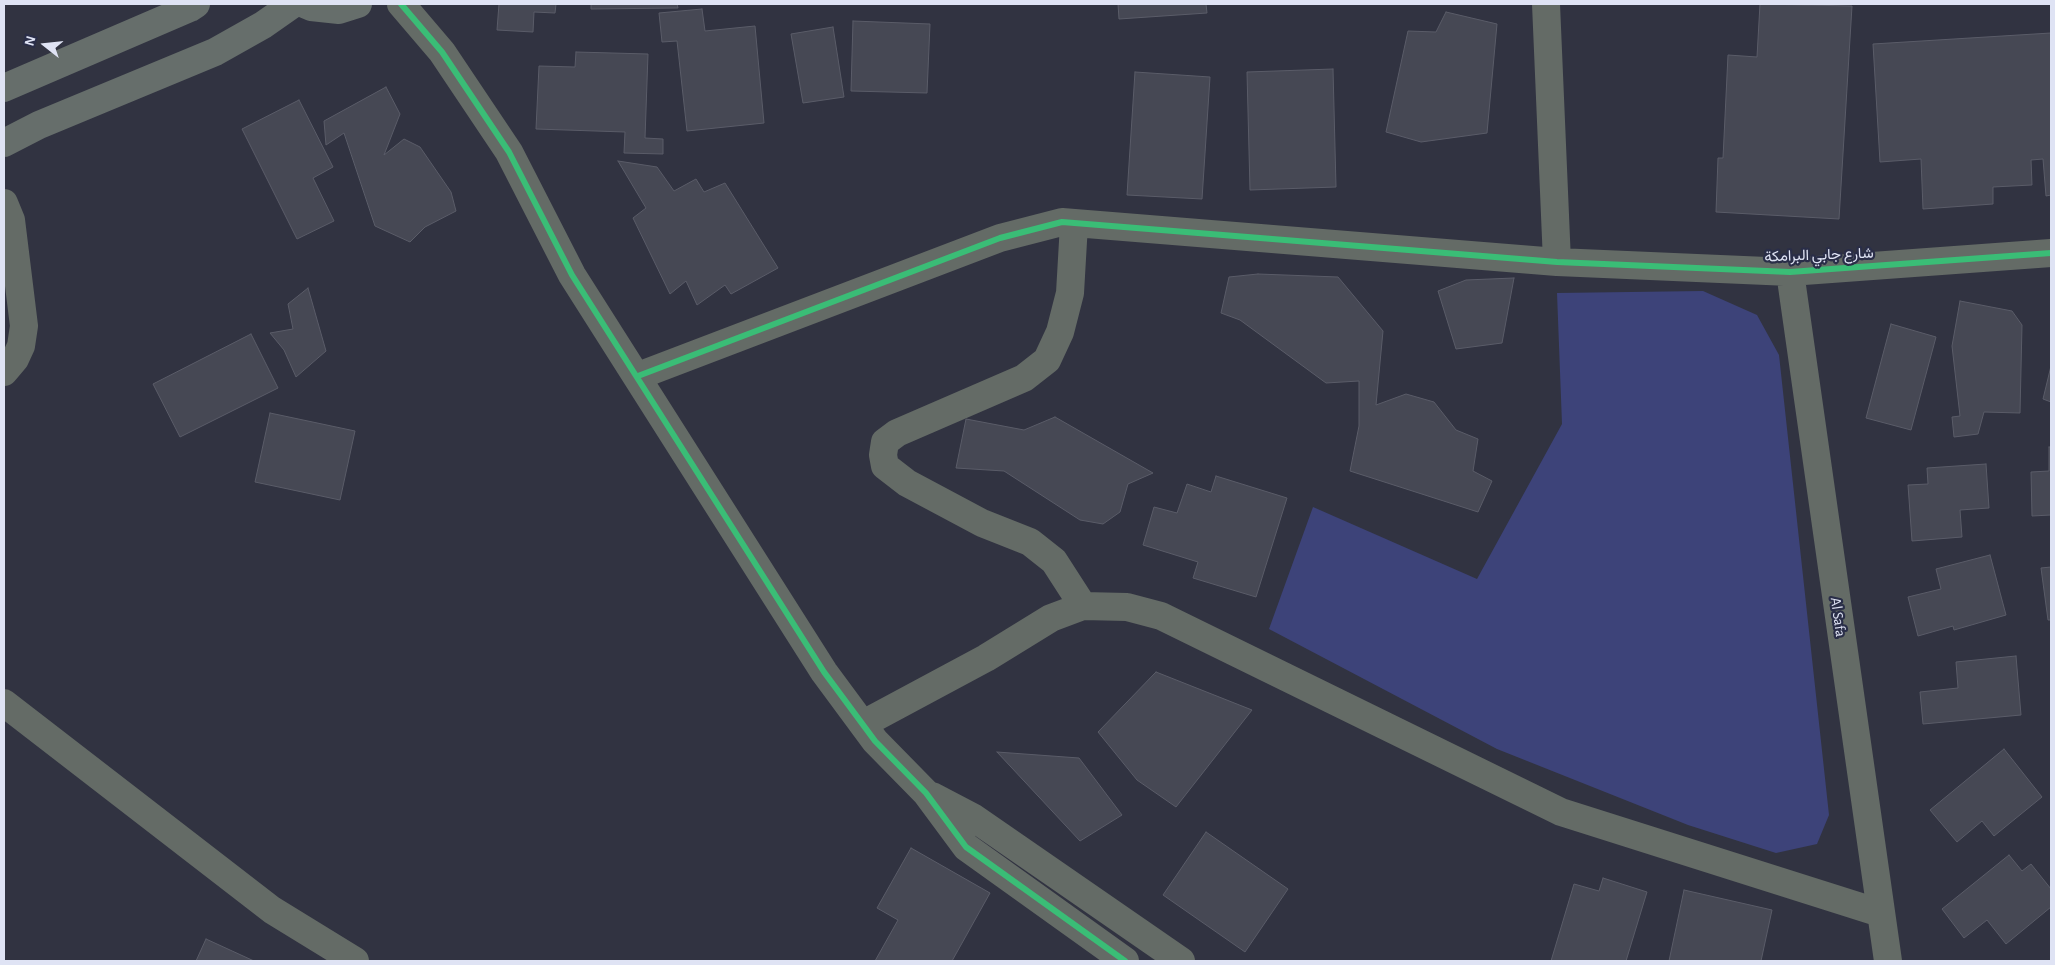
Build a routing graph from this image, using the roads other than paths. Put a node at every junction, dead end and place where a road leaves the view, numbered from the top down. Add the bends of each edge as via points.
1 (196, 4) edge
2 (293, 4) edge
3 (304, 4) edge
4 (358, 4) edge
5 (401, 4) edge
6 (1546, 4) edge
7 (4, 88) edge
8 (4, 143) edge
9 (4, 203) edge
10 (1074, 224) junction
11 (2051, 253) edge
12 (1556, 262) junction
13 (1790, 272) junction
14 (4, 372) edge
15 (638, 376) junction
16 (1083, 606) junction
17 (4, 703) edge
18 (863, 724) junction
19 (926, 793) junction
20 (1880, 913) junction
21 (355, 961) edge
22 (1125, 961) edge
23 (1181, 961) edge
24 (1888, 961) edge

1 - 7 main road
2 - 8 main road via 215,52 38,125
3 - 4 main road via 339,10
5 - 15 street via 442,52 509,152 572,275
6 - 12 street
9 - 14 street via 11,220 24,326 21,346
10 - 12 street, شارع جابي البرامكة
10 - 15 street, شارع جابي البرامكة via 1062,222 1000,238
10 - 16 street via 1070,293 1060,332 1046,360 1024,378 897,432 884,442 883,454 885,466 907,483 982,523 1030,542 1054,561
11 - 13 street, شارع جابي البرامكة
12 - 13 street, شارع جابي البرامكة
13 - 20 street, Al Safa
15 - 18 street via 824,672
16 - 18 street via 1051,618 986,658
16 - 20 street via 1127,607 1161,616 1561,812
17 - 21 street via 272,910
18 - 19 street via 875,741
19 - 22 street via 966,847
19 - 23 street via 974,818
20 - 24 street, Al Safa

